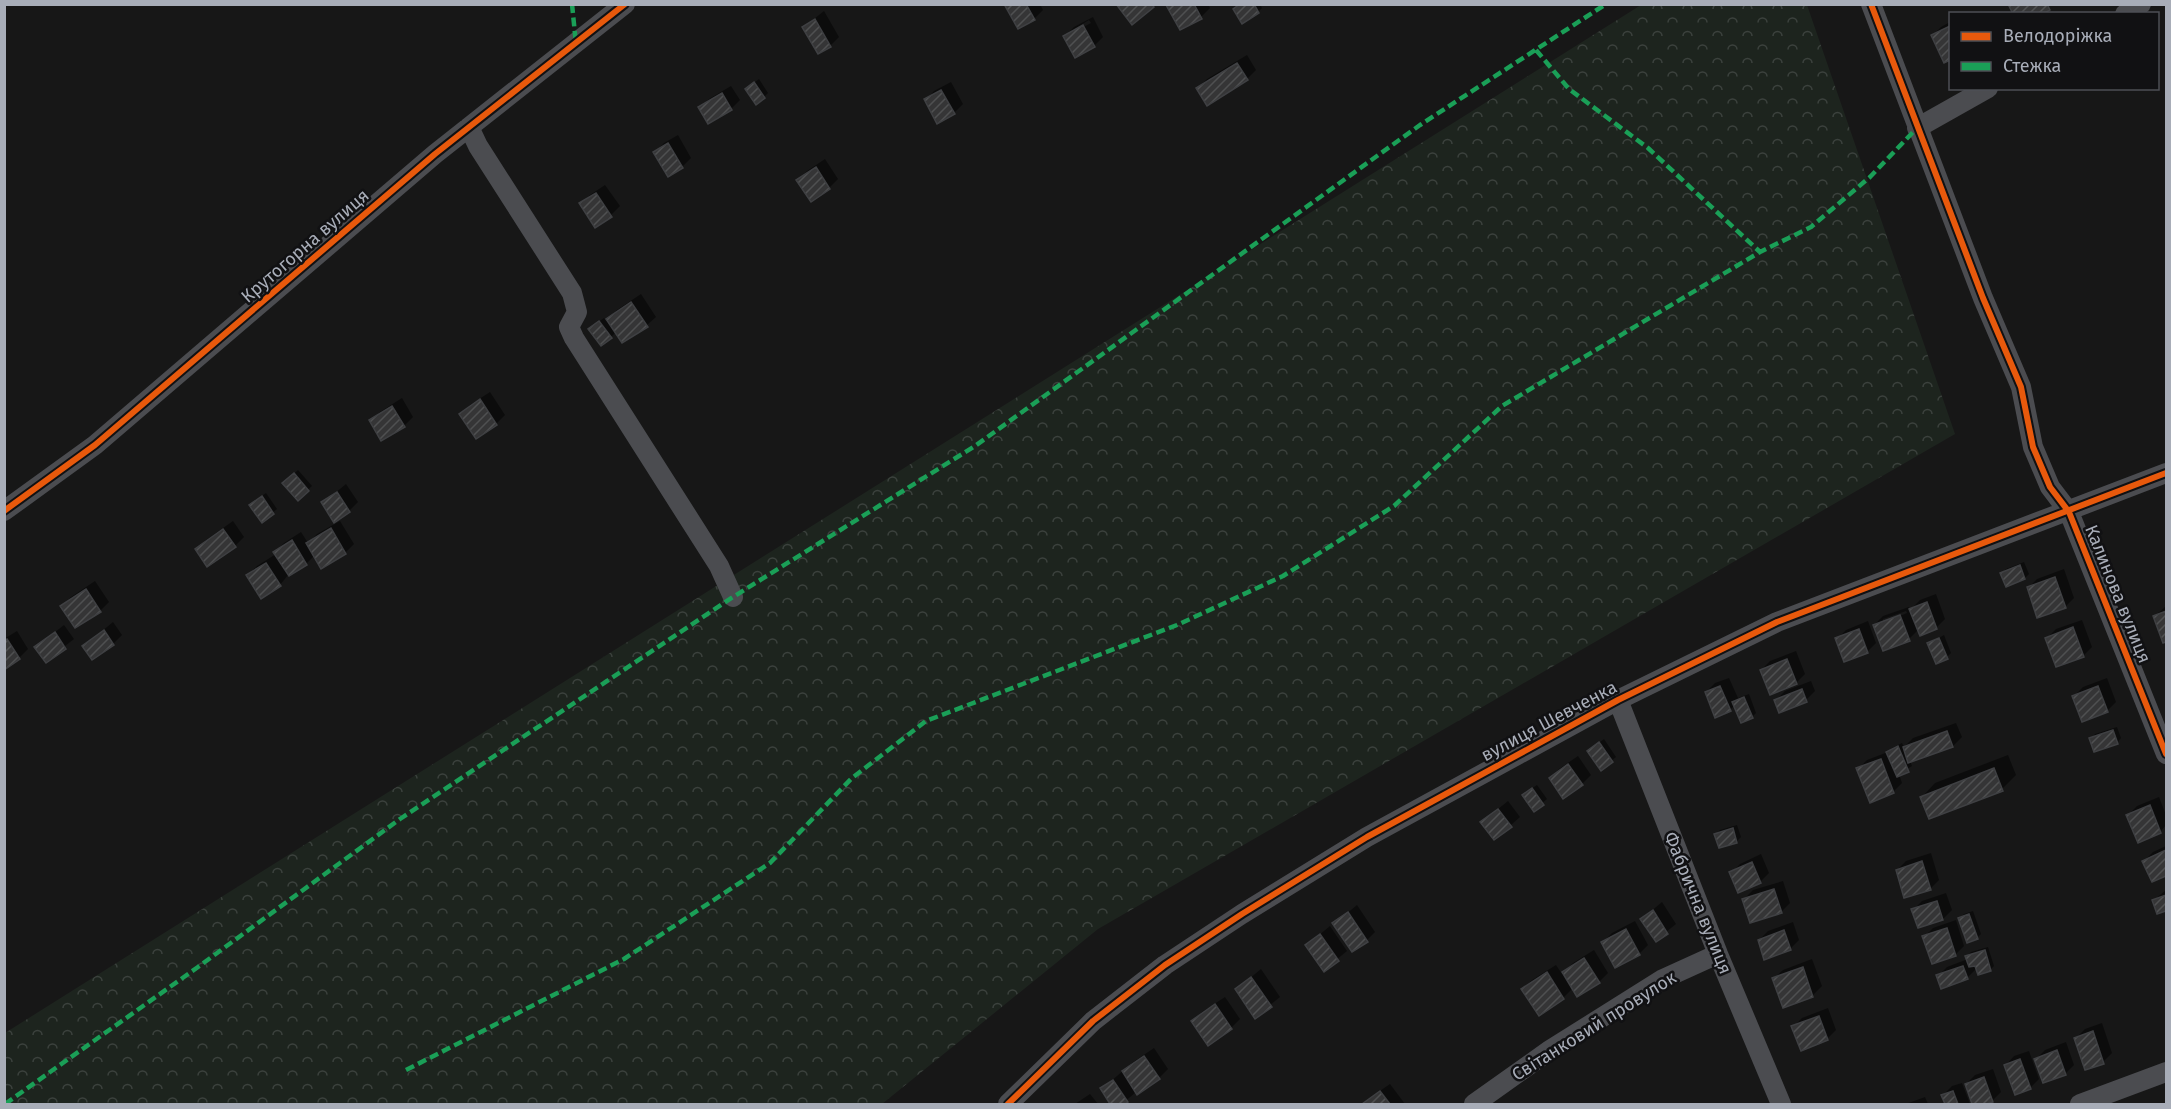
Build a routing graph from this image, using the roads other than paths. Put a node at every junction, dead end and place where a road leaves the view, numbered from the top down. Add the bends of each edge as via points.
1 (625, 4) edge
2 (1871, 4) edge
3 (2141, 4) edge
4 (2128, 12) edge
5 (1984, 90) edge
6 (469, 128) junction
7 (1917, 128) junction
8 (2166, 473) edge
9 (4, 511) edge
10 (2069, 512) junction
11 (733, 597) dead end
12 (1618, 700) junction
13 (2166, 754) edge
14 (1718, 954) junction
15 (2166, 1072) edge
16 (1008, 1104) edge
17 (1474, 1104) edge
18 (1780, 1104) edge
19 (2080, 1104) edge

1 - 6 street, Крутогорна вулиця
2 - 7 street
3 - 4 street
5 - 7 street
6 - 9 street, Крутогорна вулиця via 95,445
6 - 11 street via 572,293 578,312 569,327 574,338 719,566
7 - 10 street, Калинова вулиця via 2021,387 2033,447 2050,487
8 - 10 street, вулиця Шевченка
10 - 12 street, вулиця Шевченка via 1777,622
10 - 13 street, Калинова вулиця
12 - 14 street, Фабрична вулиця
12 - 16 street, вулиця Шевченка via 1367,837 1242,914 1092,1021
14 - 17 street, Світанковий провулок via 1663,979 1550,1050
14 - 18 street, Фабрична вулиця
15 - 19 street

